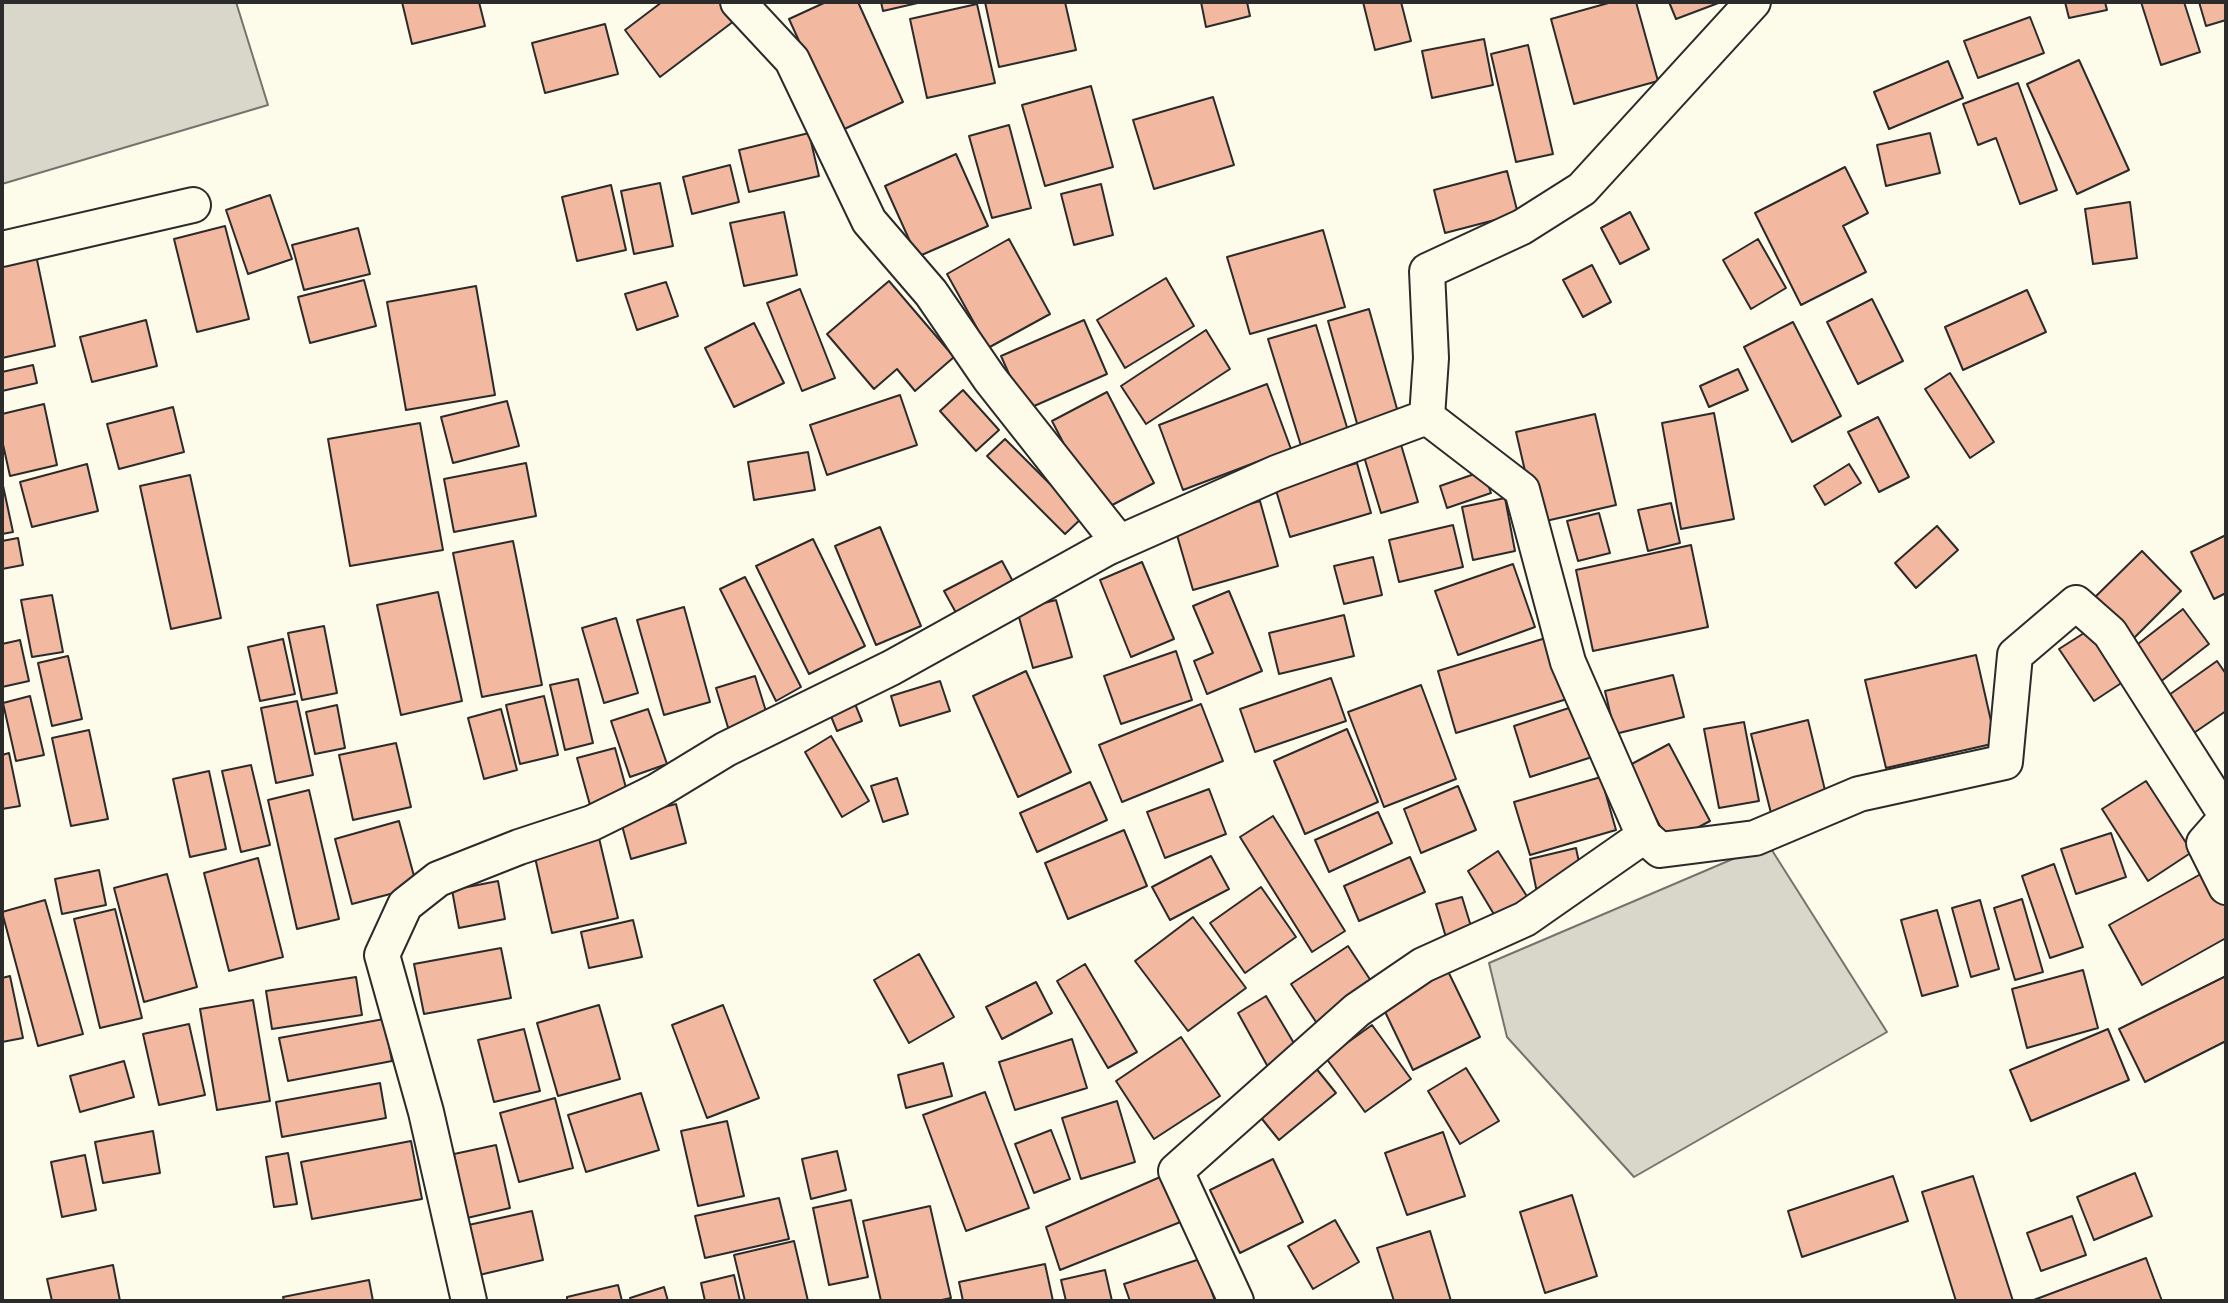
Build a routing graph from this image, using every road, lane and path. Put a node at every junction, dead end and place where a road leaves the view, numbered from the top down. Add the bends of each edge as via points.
1 (738, 2) edge
2 (1753, 2) edge
3 (193, 205) dead end
4 (2, 249) edge
5 (1427, 417) junction
6 (1107, 548) junction
7 (2226, 817) edge
8 (1644, 836) junction
9 (2226, 887) edge
10 (469, 1301) edge
11 (1236, 1301) edge

1 - 6 street via 792,60 869,221 931,293 990,379 1114,536
2 - 5 street via 1582,189 1522,227 1427,271
3 - 4 street
5 - 6 street via 1276,473
5 - 8 street via 1522,490 1568,662
6 - 10 street via 891,668 726,749 657,791 592,823 438,879 405,905 382,955 426,1112
7 - 8 street via 2110,633 2076,603 2015,655 2005,762 1859,794 1755,838 1660,850
7 - 9 street via 2204,843
8 - 11 street via 1525,919 1423,965 1357,1010 1176,1171

